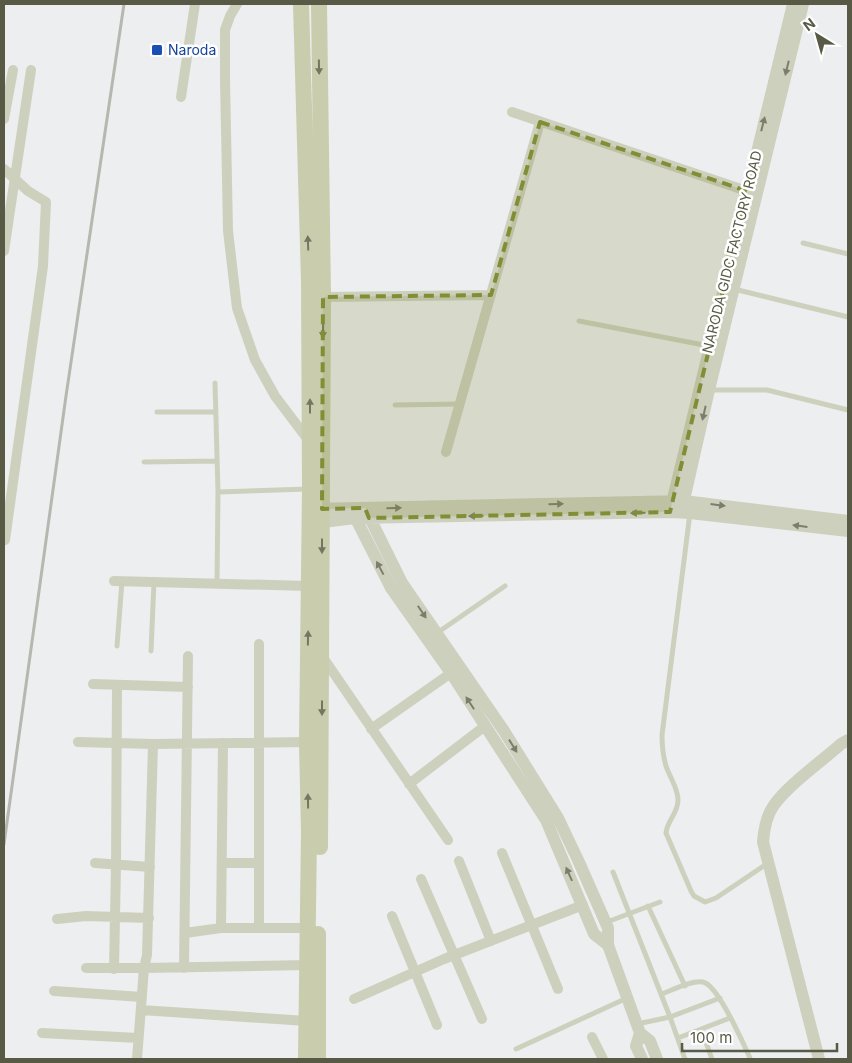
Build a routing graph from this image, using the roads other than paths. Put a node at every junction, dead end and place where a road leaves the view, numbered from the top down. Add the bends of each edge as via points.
1 (195, 4) edge
2 (236, 4) edge
3 (792, 4) edge
4 (803, 4) edge
5 (300, 9) edge
6 (321, 9) edge
7 (13, 70) dead end
8 (31, 70) dead end
9 (181, 97) dead end
10 (512, 112) dead end
11 (4, 119) edge
12 (540, 122) junction
13 (4, 169) edge
14 (14, 178) junction
15 (747, 191) junction
16 (803, 243) dead end
17 (4, 251) edge
18 (848, 254) edge
19 (734, 289) junction
20 (491, 295) junction
21 (323, 297) junction
22 (848, 317) edge
23 (579, 321) dead end
24 (709, 346) junction
25 (215, 383) dead end
26 (709, 390) junction
27 (459, 404) junction
28 (395, 405) dead end
29 (848, 410) edge
30 (157, 412) dead end
31 (216, 412) junction
32 (310, 442) junction
33 (446, 452) dead end
34 (217, 461) junction
35 (144, 462) dead end
36 (316, 489) junction
37 (218, 492) junction
38 (679, 508) junction
39 (353, 513) junction
40 (367, 513) junction
41 (316, 516) junction
42 (848, 521) edge
43 (848, 531) edge
44 (5, 540) dead end
45 (118, 581) joint
46 (154, 582) junction
47 (217, 584) junction
48 (309, 586) junction
49 (505, 586) dead end
50 (436, 634) junction
51 (259, 644) dead end
52 (117, 646) dead end
53 (151, 651) dead end
54 (188, 656) dead end
55 (322, 656) junction
56 (451, 673) junction
57 (93, 684) dead end
58 (117, 685) junction
59 (188, 687) junction
60 (485, 726) junction
61 (371, 729) junction
62 (848, 740) edge
63 (78, 742) dead end
64 (307, 742) junction
65 (116, 743) junction
66 (223, 743) junction
67 (259, 743) junction
68 (153, 744) junction
69 (188, 744) junction
70 (409, 784) junction
71 (448, 840) dead end
72 (502, 853) dead end
73 (459, 860) dead end
74 (259, 862) junction
75 (769, 862) junction
76 (95, 864) dead end
77 (222, 864) junction
78 (116, 865) junction
79 (150, 867) junction
80 (614, 872) dead end
81 (421, 879) dead end
82 (660, 902) dead end
83 (582, 906) junction
84 (648, 906) junction
85 (630, 913) junction
86 (116, 916) junction
87 (392, 916) dead end
88 (148, 918) junction
89 (57, 919) dead end
90 (606, 922) junction
91 (531, 924) junction
92 (221, 928) junction
93 (259, 928) junction
94 (308, 928) junction
95 (185, 933) junction
96 (491, 941) junction
97 (608, 945) junction
98 (454, 955) junction
99 (307, 965) junction
100 (86, 968) dead end
101 (144, 968) junction
102 (184, 968) junction
103 (114, 969) junction
104 (416, 972) junction
105 (685, 986) junction
106 (558, 989) dead end
107 (54, 991) dead end
108 (662, 994) junction
109 (142, 997) junction
110 (627, 998) junction
111 (720, 998) junction
112 (354, 999) dead end
113 (141, 1010) junction
114 (670, 1017) junction
115 (730, 1018) junction
116 (482, 1019) dead end
117 (307, 1021) junction
118 (437, 1025) dead end
119 (638, 1029) junction
120 (701, 1029) junction
121 (42, 1033) dead end
122 (592, 1037) dead end
123 (138, 1038) junction
124 (678, 1038) junction
125 (516, 1049) dead end
126 (750, 1058) dead end
127 (137, 1059) edge
128 (306, 1059) edge
129 (318, 1059) edge
130 (603, 1059) edge
131 (642, 1059) edge
132 (657, 1059) edge
133 (685, 1059) edge
134 (712, 1059) edge
135 (819, 1059) edge

1 - 9 street
2 - 32 street via 225,30 225,79 228,231 237,308 255,360 275,396
15 -> 3 street, NARODA GIDC FACTORY ROAD
4 -> 19 street, NARODA GIDC FACTORY ROAD
32 -> 5 main road via 309,281
6 -> 21 main road
7 - 11 street
8 - 14 street
10 - 12 street
12 - 15 street
12 - 20 street
13 - 14 street
14 - 17 street
14 - 44 street via 46,202 43,266
15 - 24 street, NARODA GIDC FACTORY ROAD
16 - 18 lane
19 - 22 lane
19 - 26 street, NARODA GIDC FACTORY ROAD
20 - 21 street
20 - 27 street
21 -> 36 main road
23 - 24 lane
24 - 38 street, NARODA GIDC FACTORY ROAD
25 - 31 lane
26 - 29 lane via 767,390
26 -> 38 street, NARODA GIDC FACTORY ROAD
27 - 28 lane
27 - 33 street
30 - 31 lane
31 - 34 lane
32 - 36 main road
34 - 35 lane
34 - 37 lane
36 - 37 lane
36 - 41 main road
37 - 47 lane
38 - 40 street
38 -> 42 street
43 -> 38 street
38 - 75 lane via 662,735 664,761 678,798 676,812 666,833 694,896 705,902
39 - 40 street
39 - 41 street
56 -> 39 street via 395,594
40 -> 50 street via 402,583
41 - 48 main road
41 -> 55 main road
45 - 46 street
45 - 52 lane
46 - 47 street
46 - 53 lane
47 - 48 street
64 -> 48 main road
49 - 50 lane
50 -> 90 street via 504,731 558,818
51 - 67 street
54 - 59 street
55 - 61 street
55 -> 129 main road
60 -> 56 street
56 - 61 street
57 - 58 street
58 - 59 street
58 - 65 street
59 - 69 street
60 - 70 street
83 -> 60 street via 546,820
61 - 70 street
62 - 75 street via 774,805 764,828 763,842
63 - 65 street
64 - 67 street
94 -> 64 main road
65 - 68 street
65 - 78 street
66 - 67 street
66 - 69 street
66 - 77 street
67 - 74 street
68 - 69 street
68 - 79 street
69 - 95 street
70 - 71 street
72 - 91 street
73 - 96 street
74 - 77 street
74 - 93 street
75 - 135 street
76 - 78 street
77 - 92 street
78 - 79 street
78 - 86 street
79 - 88 street
80 - 85 lane
81 - 98 street
82 - 84 lane
83 - 91 street
83 - 97 street via 594,934
84 - 85 lane
84 - 105 lane
85 - 90 lane
85 - 108 lane
86 - 88 street
86 - 89 street
86 - 103 street
87 - 104 street
88 - 101 street via 148,955
90 - 97 street
91 - 96 street
91 - 106 street
92 - 93 street
92 - 95 street
93 - 94 street
94 - 99 main road
95 - 102 street
96 - 98 street
97 - 110 street
98 - 104 street
98 - 116 street
99 - 102 street
99 - 117 main road
100 - 103 street
101 - 102 street
101 - 103 street
101 - 109 street
104 - 112 street
104 - 118 street
105 - 108 lane
105 - 111 lane via 705,982
107 - 109 street
108 - 114 lane
109 - 113 street
110 - 119 street
110 - 125 lane
111 - 114 lane
111 - 115 lane
113 - 117 street
113 - 123 street
114 - 119 lane
114 - 124 lane
115 - 120 lane
115 - 126 lane
117 - 128 main road
119 - 131 street via 636,1046
119 - 132 street via 650,1041
120 - 124 lane
120 - 134 lane
121 - 123 street
122 - 130 street
123 - 127 street
124 - 133 lane

